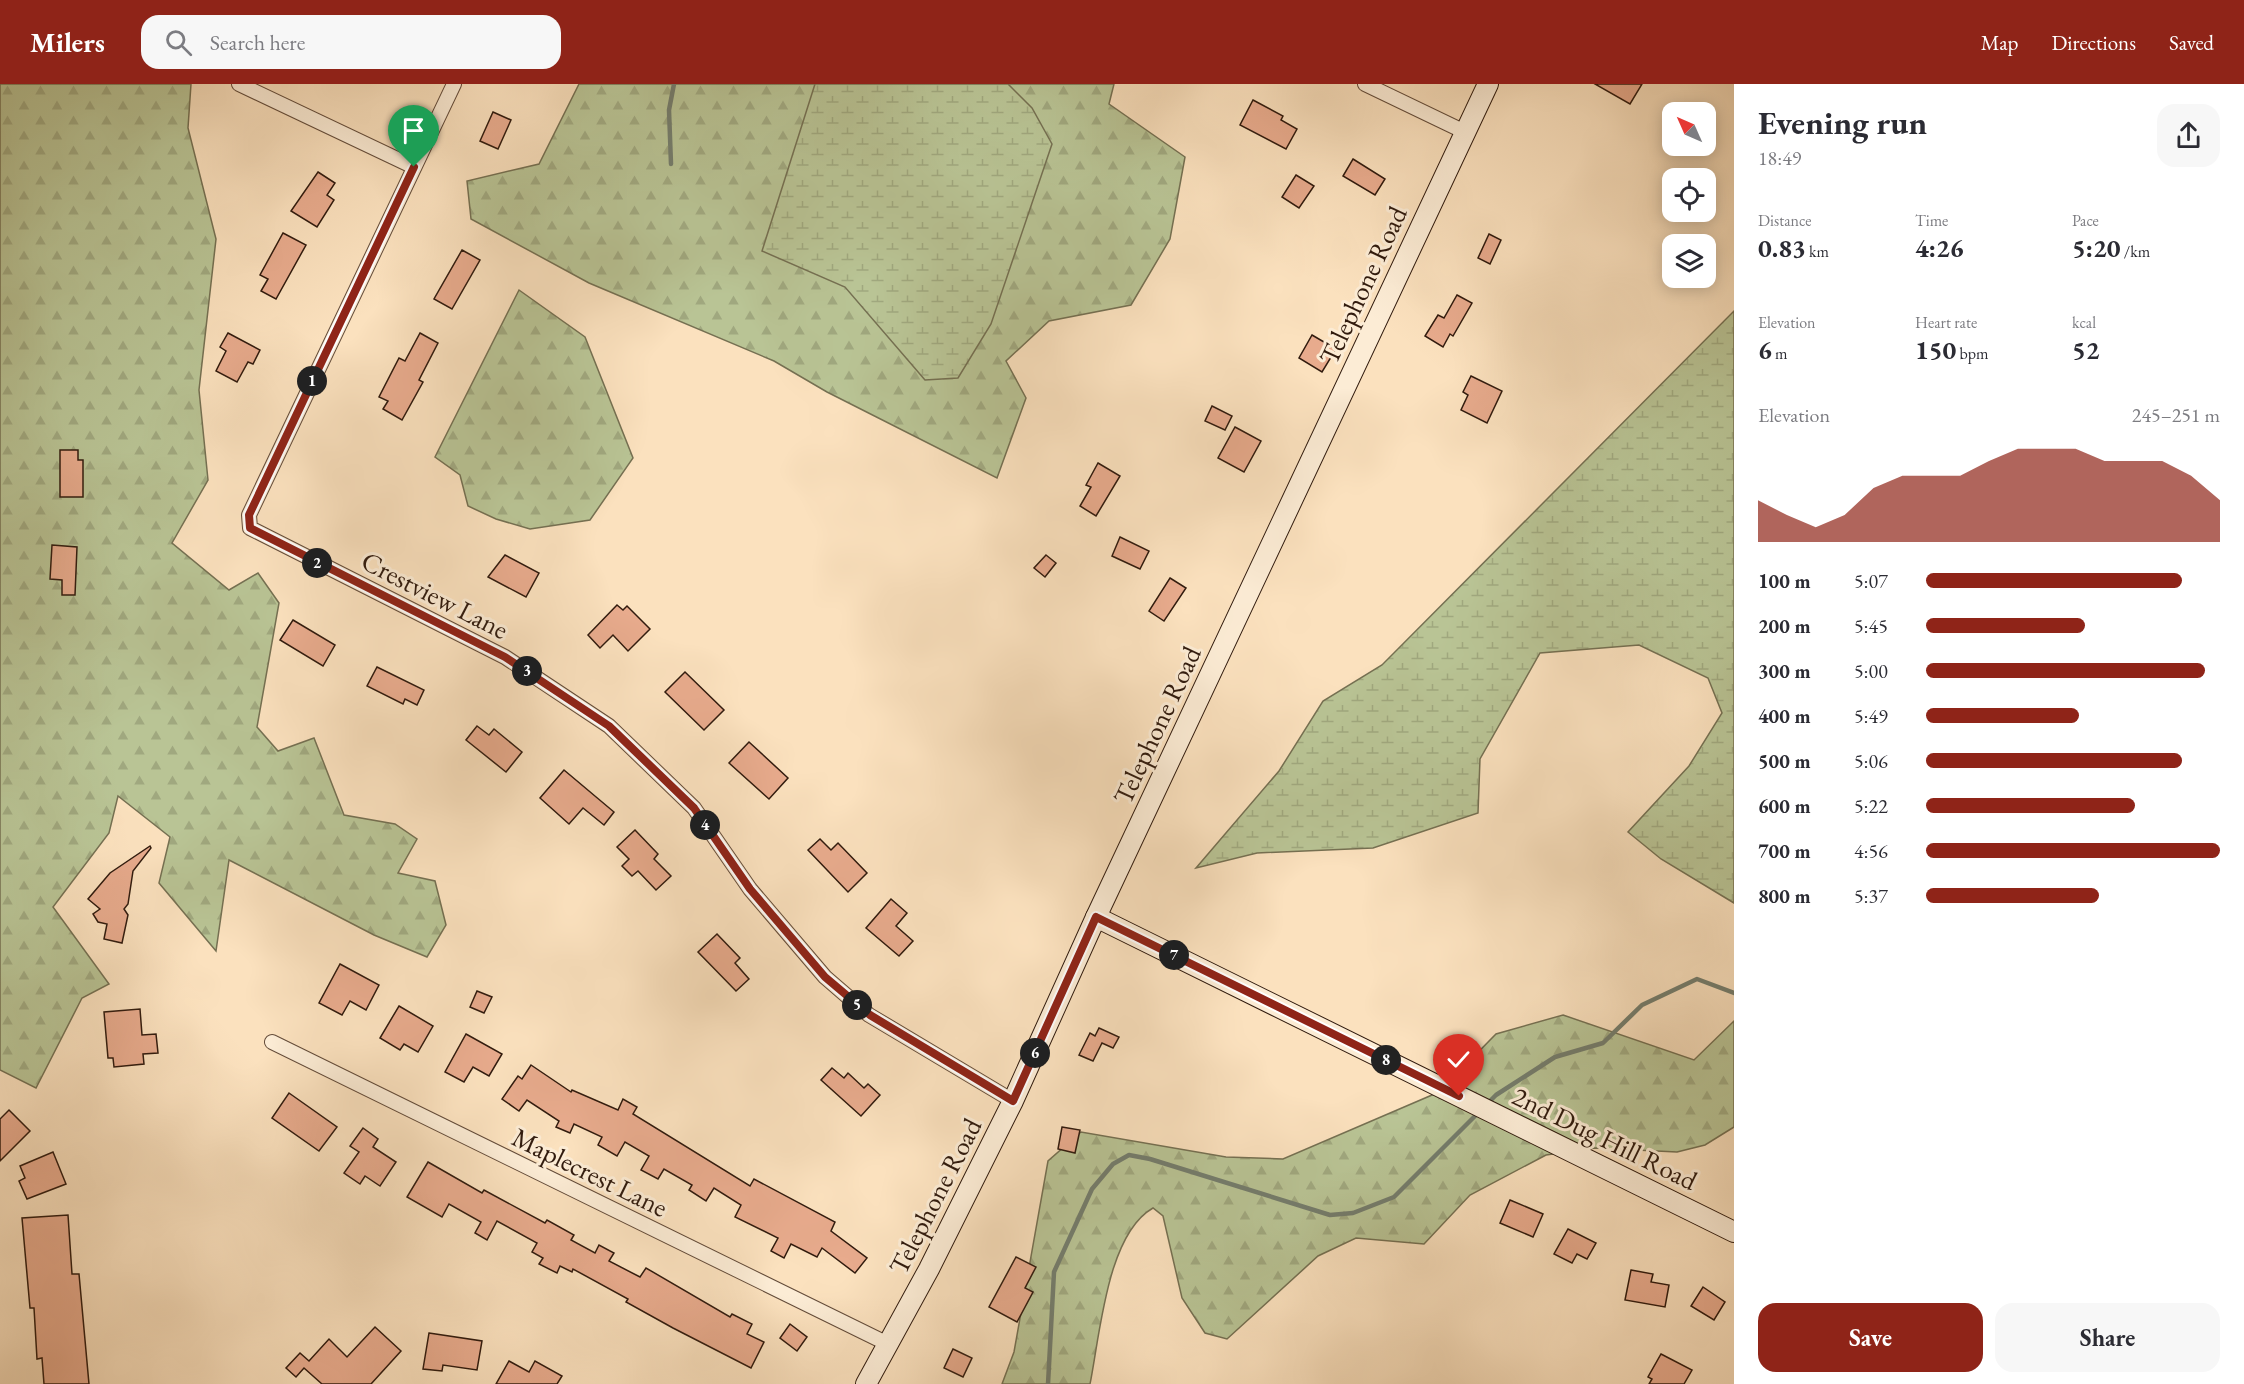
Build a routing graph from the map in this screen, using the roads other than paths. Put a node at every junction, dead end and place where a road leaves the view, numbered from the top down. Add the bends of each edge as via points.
1 (239, 84) edge
2 (454, 84) edge
3 (1365, 84) edge
4 (1488, 84) edge
5 (1465, 132) junction
6 (414, 167) junction
7 (1096, 917) junction
8 (272, 1042) dead end
9 (1013, 1101) junction
10 (1734, 1232) edge
11 (888, 1344) junction
12 (866, 1384) edge

1 - 6 street
2 - 6 street
3 - 5 street
4 - 5 street, Telephone Road
5 - 7 street, Telephone Road
6 - 9 street, Crestview Lane via 249,515 250,528 505,657 609,726 694,808 750,889 825,977 870,1015
7 - 9 street, Telephone Road
7 - 10 street, 2nd Dug Hill Road
8 - 11 street, Maplecrest Lane
9 - 11 street, Telephone Road
11 - 12 street, Telephone Road

